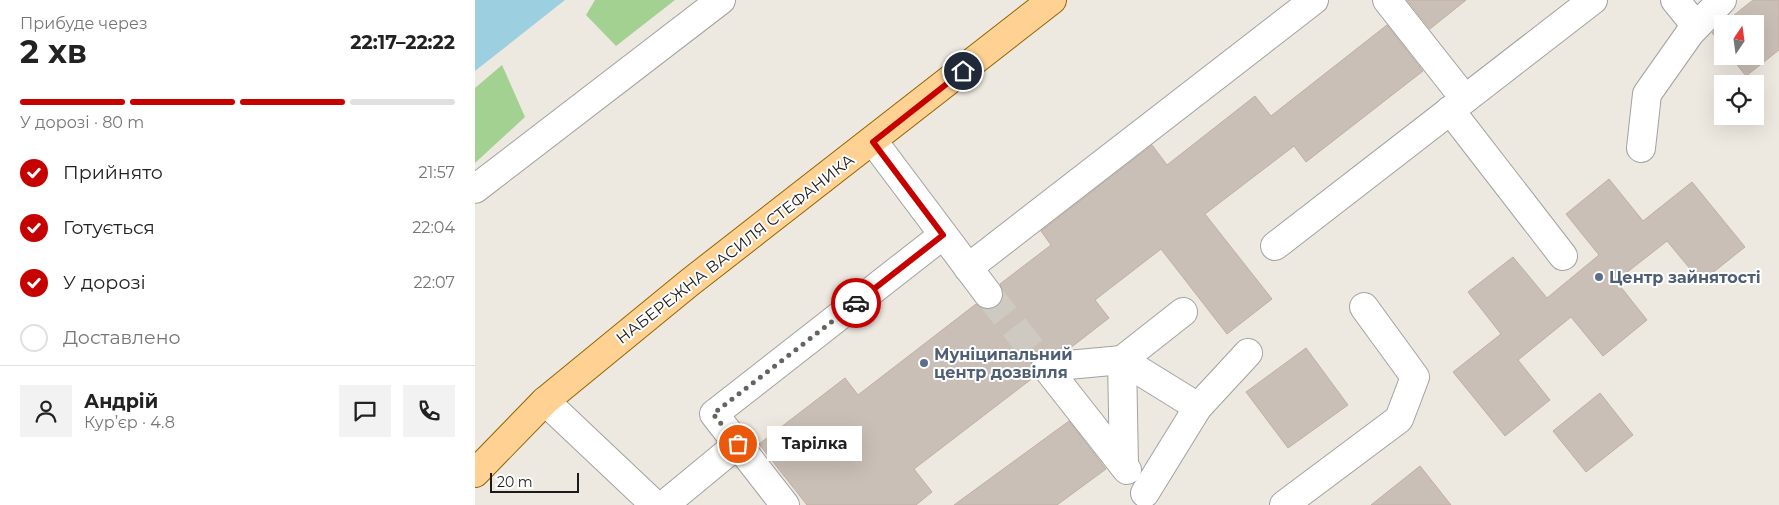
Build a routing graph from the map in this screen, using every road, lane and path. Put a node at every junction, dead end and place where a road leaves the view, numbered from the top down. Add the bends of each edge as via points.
1 (721, 0) edge
2 (1052, 0) edge
3 (1314, 0) edge
4 (1387, 0) edge
5 (1593, 0) edge
6 (1675, 0) edge
7 (1722, 0) edge
8 (1696, 26) junction
9 (1458, 105) junction
10 (873, 142) junction
11 (1641, 148) dead end
12 (475, 189) edge
13 (943, 235) junction
14 (1275, 246) dead end
15 (1563, 256) dead end
16 (968, 268) junction
17 (989, 294) tunnel mouth
18 (1364, 307) dead end
19 (1183, 312) dead end
20 (1248, 353) dead end
21 (1122, 360) junction
22 (545, 401) junction
23 (1198, 407) junction
24 (738, 444) junction
25 (1124, 466) junction
26 (475, 473) edge
27 (1144, 499) edge
28 (655, 505) edge
29 (664, 505) edge
30 (785, 505) edge
31 (1284, 505) edge

1 - 12 street
2 - 10 main road, НАБЕРЕЖНА ВАСИЛЯ СТЕФАНИКА
3 - 16 street
4 - 9 street
5 - 9 street
6 - 8 street
7 - 8 street
8 - 11 street via 1647,94
9 - 14 street
9 - 15 street
10 - 13 street
10 - 22 main road, НАБЕРЕЖНА ВАСИЛЯ СТЕФАНИКА via 689,283
13 - 16 street
13 - 24 street via 713,414
16 - 17 street
18 - 31 street via 1415,377 1399,419
19 - 21 street
20 - 23 street
21 - 23 street
21 - 25 street
21 - 25 street via 1046,367
22 - 26 main road, НАБЕРЕЖНА ВАСИЛЯ СТЕФАНИКА
22 - 28 street
23 - 27 street
24 - 29 street
24 - 30 street
25 - 27 street

